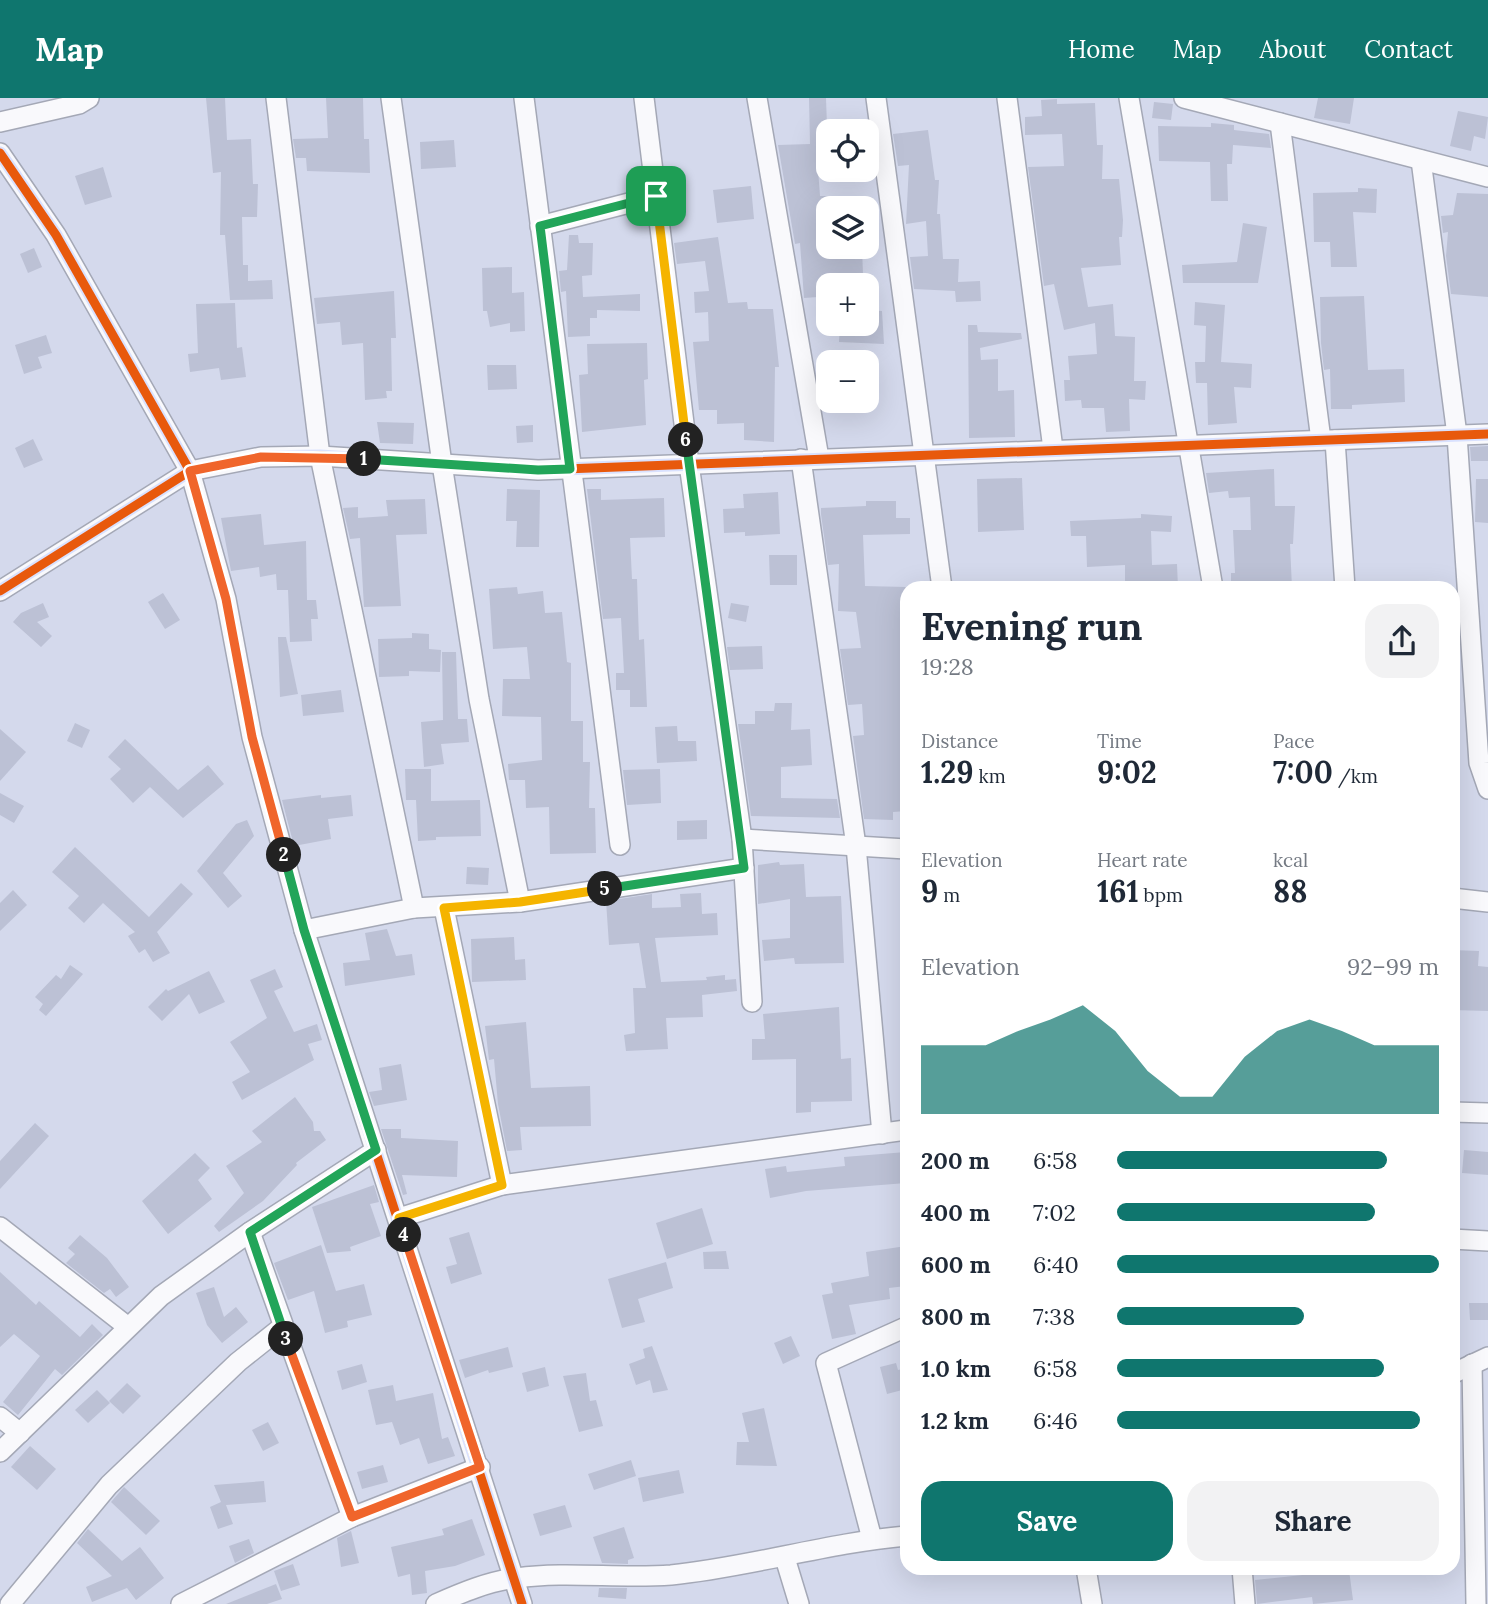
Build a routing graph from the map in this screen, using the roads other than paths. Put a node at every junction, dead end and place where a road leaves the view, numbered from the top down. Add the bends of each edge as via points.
1 (89, 98) edge
2 (276, 98) edge
3 (391, 98) edge
4 (524, 98) edge
5 (644, 98) edge
6 (757, 98) edge
7 (876, 98) edge
8 (1007, 98) edge
9 (1129, 98) edge
10 (1184, 98) edge
11 (0, 122) edge
12 (1280, 123) junction
13 (0, 152) edge
14 (1421, 160) junction
15 (1488, 177) edge
16 (656, 196) junction
17 (540, 226) junction
18 (1488, 434) edge
19 (1457, 435) junction
20 (1328, 440) junction
21 (1188, 444) junction
22 (1053, 449) junction
23 (923, 454) junction
24 (320, 456) junction
25 (810, 458) junction
26 (442, 464) junction
27 (689, 464) junction
28 (570, 469) junction
29 (190, 471) junction
30 (941, 581) edge
31 (1212, 581) edge
32 (1344, 581) edge
33 (0, 591) edge
34 (1488, 789) edge
35 (742, 839) junction
36 (620, 845) dead end
37 (856, 846) junction
38 (900, 849) edge
39 (744, 868) junction
40 (1460, 899) edge
41 (520, 902) junction
42 (1488, 902) edge
43 (414, 908) junction
44 (444, 908) junction
45 (304, 930) junction
46 (752, 1002) dead end
47 (1460, 1112) edge
48 (1488, 1113) edge
49 (900, 1131) edge
50 (881, 1134) junction
51 (376, 1150) junction
52 (502, 1185) junction
53 (399, 1218) junction
54 (0, 1227) edge
55 (250, 1232) junction
56 (1460, 1239) edge
57 (1488, 1241) edge
58 (282, 1326) junction
59 (128, 1327) junction
60 (900, 1329) edge
61 (1480, 1361) edge
62 (1460, 1370) edge
63 (0, 1417) edge
64 (20, 1433) junction
65 (0, 1452) edge
66 (480, 1467) junction
67 (352, 1517) junction
68 (900, 1537) edge
69 (872, 1539) junction
70 (785, 1558) junction
71 (1087, 1575) edge
72 (1243, 1575) edge
73 (516, 1578) junction
74 (10, 1604) edge
75 (181, 1604) edge
76 (436, 1604) edge
77 (523, 1604) edge
78 (799, 1604) edge
79 (1092, 1604) edge
80 (1245, 1604) edge
81 (1476, 1604) edge

1 - 11 street
2 - 24 street
3 - 26 street
4 - 17 street
5 - 16 street
6 - 25 street
7 - 23 street
8 - 22 street
9 - 21 street
10 - 12 street
12 - 14 street
12 - 20 street
13 - 29 street via 56,234
14 - 15 street
14 - 19 street
16 - 17 street
16 - 27 street
17 - 28 street
18 - 19 street
19 - 20 street
19 - 34 street via 1479,762
20 - 21 street
20 - 32 street
21 - 22 street
21 - 31 street
22 - 23 street
23 - 25 street
23 - 30 street
24 - 26 street
24 - 29 street via 261,457
24 - 43 street
25 - 27 street
25 - 37 street
26 - 28 street
26 - 41 street via 479,699
27 - 28 street
27 - 35 street
28 - 36 street
29 - 33 street
29 - 45 street via 226,599 252,737
35 - 37 street
35 - 39 street
37 - 38 street
37 - 50 street
39 - 41 street
39 - 46 street
40 - 42 street
41 - 44 street
43 - 44 street
43 - 45 street
44 - 52 street
45 - 51 street
47 - 48 street
49 - 50 street
50 - 52 street
51 - 53 street
51 - 55 street
52 - 53 street
53 - 66 street
54 - 59 street
55 - 58 street
55 - 59 street via 160,1296
56 - 57 street
58 - 67 street
58 - 74 street via 109,1485
59 - 64 street
60 - 69 street via 826,1363
61 - 62 street
61 - 81 street
63 - 64 street
64 - 65 street
66 - 67 street
66 - 73 street
67 - 75 street
68 - 69 street
69 - 70 street
70 - 73 street via 670,1575
70 - 78 street
71 - 79 street
72 - 80 street
73 - 76 street
73 - 77 street

